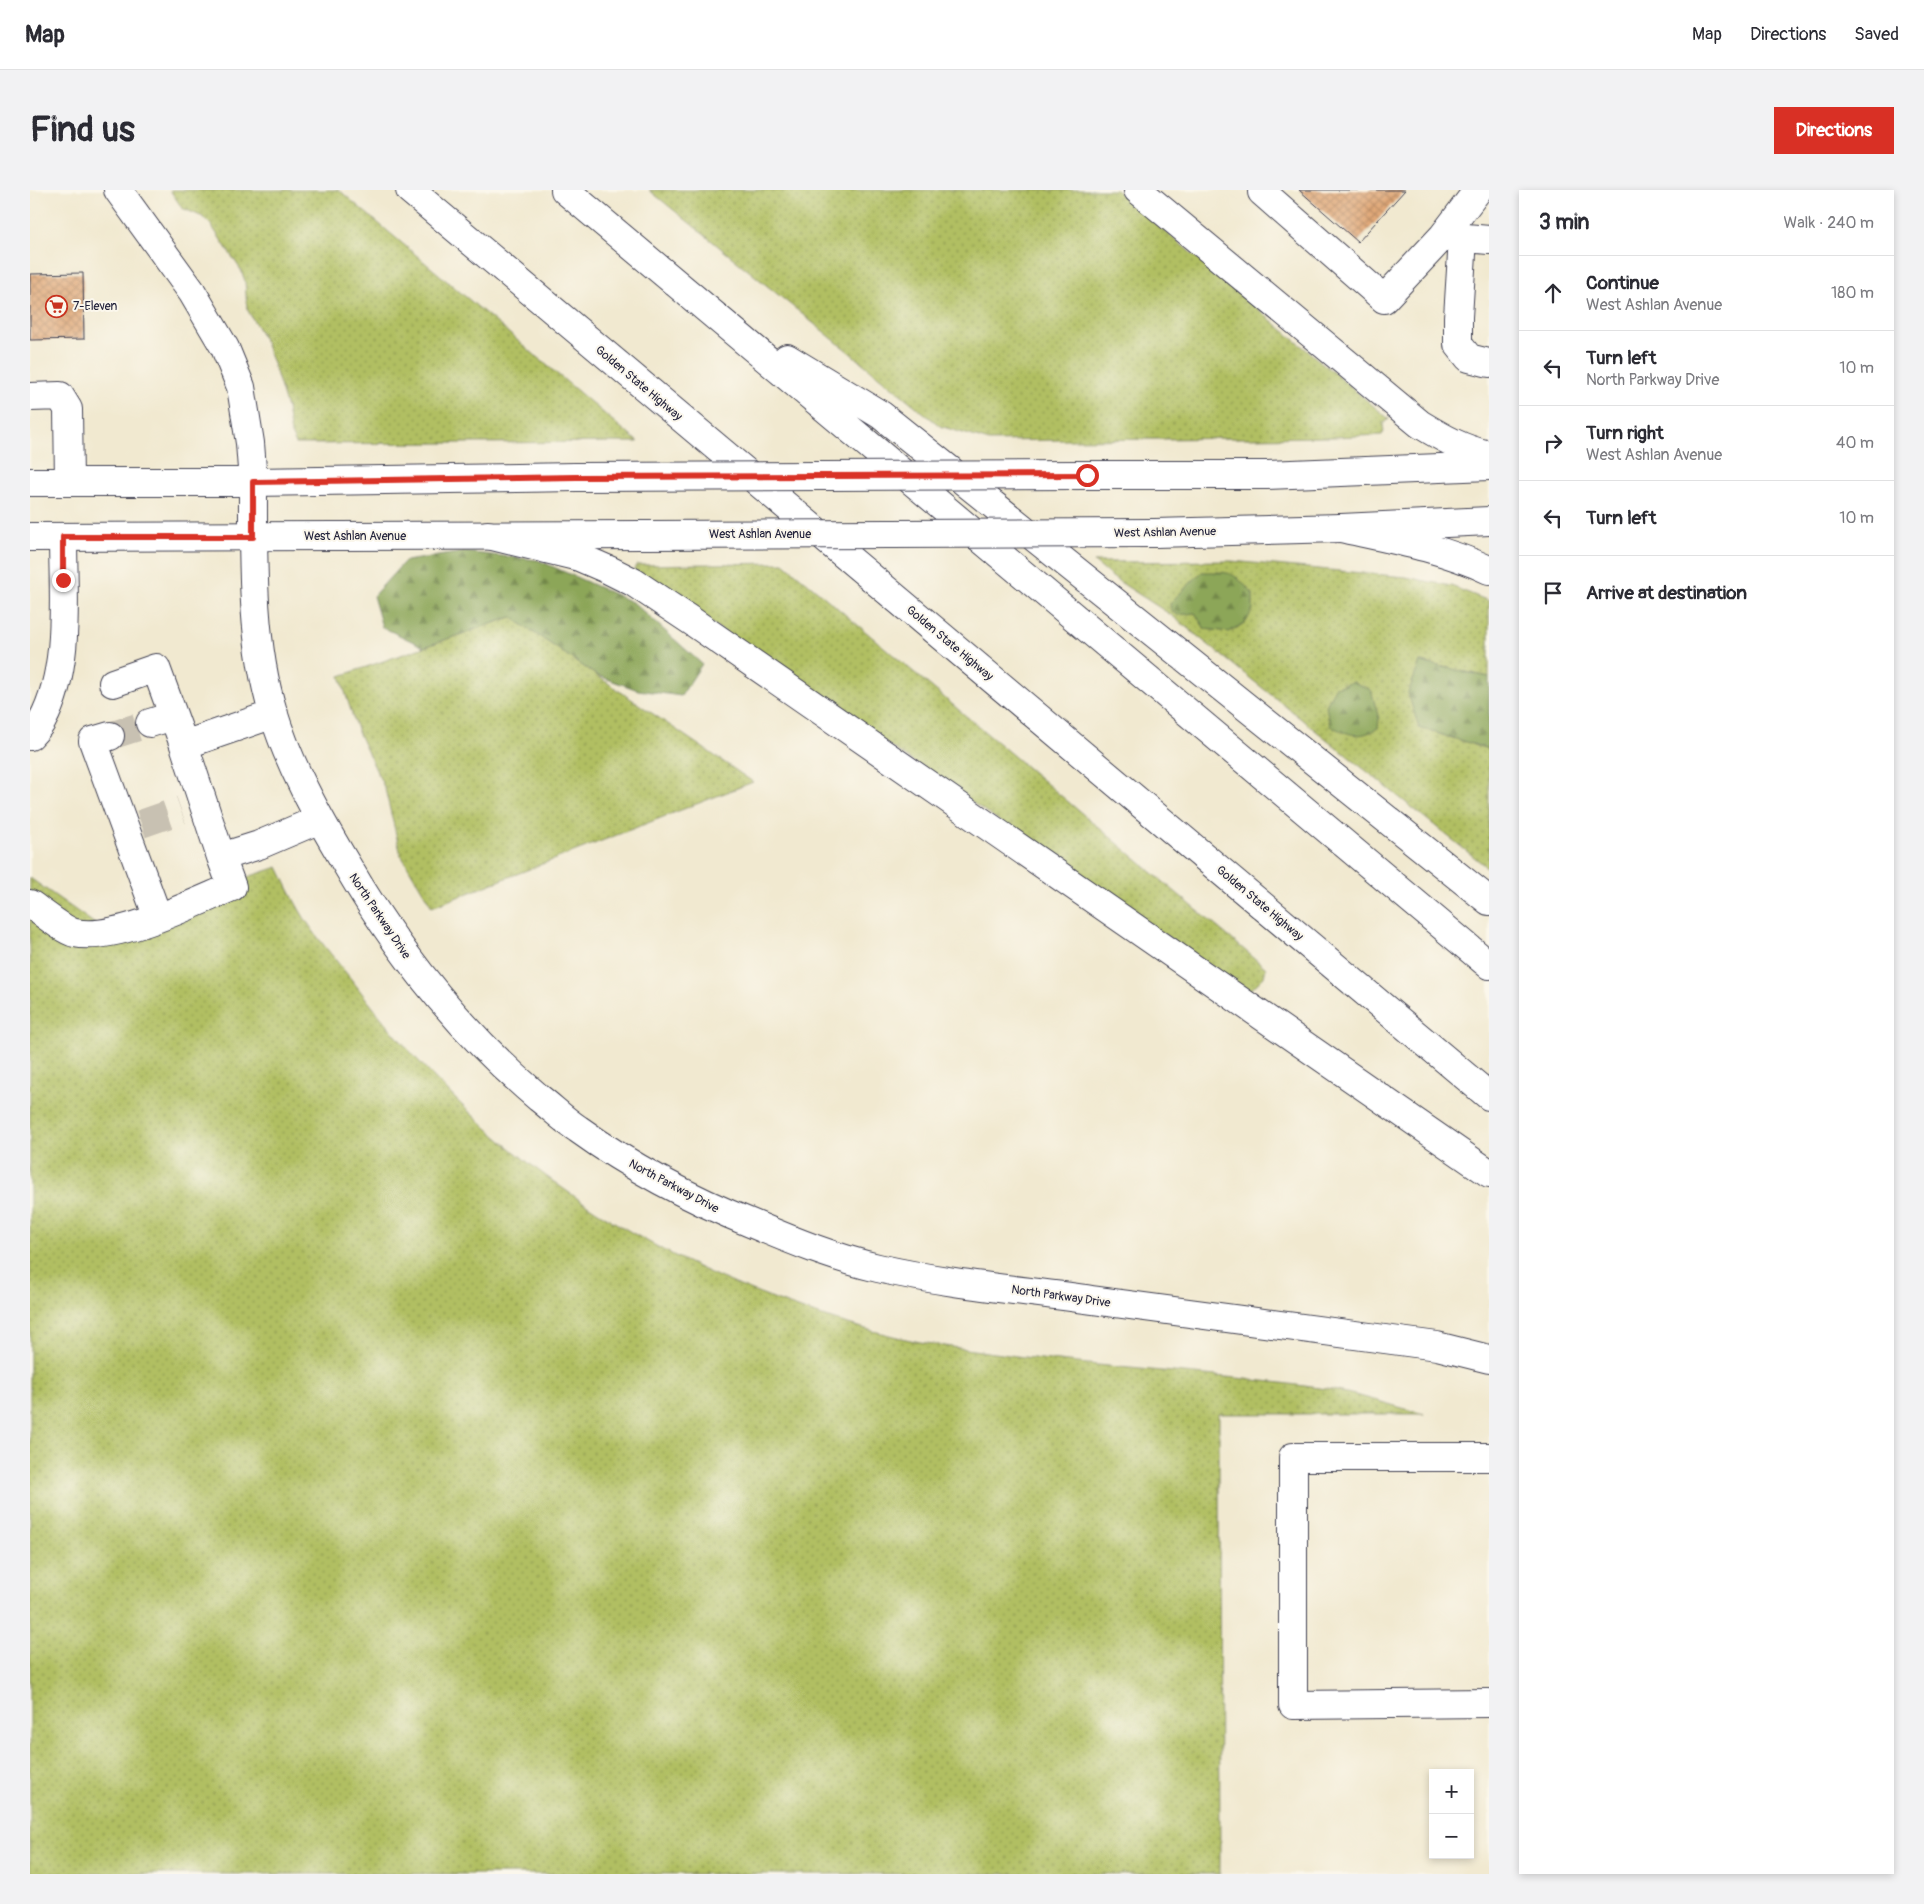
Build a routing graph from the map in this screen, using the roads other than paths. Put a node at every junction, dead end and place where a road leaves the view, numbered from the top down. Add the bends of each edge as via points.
1 (118, 190) edge
2 (410, 190) edge
3 (566, 190) edge
4 (1138, 190) edge
5 (1264, 190) edge
6 (1478, 190) edge
7 (1465, 238) edge
8 (713, 314) junction
9 (1489, 363) edge
10 (30, 396) edge
11 (1489, 454) edge
12 (1489, 466) edge
13 (30, 482) edge
14 (69, 482) junction
15 (253, 482) junction
16 (1489, 521) edge
17 (1340, 528) junction
18 (488, 535) junction
19 (30, 537) edge
20 (63, 537) junction
21 (253, 537) junction
22 (1489, 570) edge
23 (113, 683) dead end
24 (274, 714) junction
25 (30, 736) edge
26 (110, 736) tunnel mouth
27 (184, 744) junction
28 (320, 819) junction
29 (222, 857) junction
30 (1489, 901) edge
31 (30, 904) edge
32 (158, 918) junction
33 (1489, 965) edge
34 (1489, 1096) edge
35 (1489, 1173) edge
36 (1489, 1359) edge
37 (1489, 1457) edge
38 (1489, 1703) edge

1 - 15 main road, North Parkway Drive via 192,292 225,348 241,387
2 - 34 main road, Golden State Highway
3 - 8 main road
4 - 11 main road via 1420,424 1468,450
5 - 7 main road via 1262,192 1384,299
6 - 7 main road
7 - 9 main road via 1458,344 1470,358
8 - 30 main road via 881,415
8 - 33 main road
10 - 14 main road via 60,396 68,409
12 - 15 main road, bridge via 1267,475 576,477
13 - 14 main road
14 - 15 main road
15 - 21 main road, North Parkway Drive
16 - 17 main road, West Ashlan Avenue
17 - 18 main road, West Ashlan Avenue, bridge via 1155,533
17 - 22 main road via 1422,545
18 - 21 main road, West Ashlan Avenue
18 - 35 main road via 579,557 633,582
19 - 20 main road, West Ashlan Avenue
20 - 21 main road, West Ashlan Avenue
20 - 25 main road via 63,638 56,687 42,722
21 - 24 main road, North Parkway Drive via 259,640
23 - 27 main road via 156,668 162,719
24 - 27 main road
24 - 28 main road, North Parkway Drive
26 - 32 main road via 93,742 134,827
27 - 29 main road via 192,806
28 - 29 main road
28 - 36 main road, North Parkway Drive via 362,892 406,956 458,1019 514,1076 575,1128 645,1173 716,1209 801,1244 877,1268 1437,1346
29 - 32 main road via 232,887
31 - 32 main road via 74,933 99,934
37 - 38 main road via 1292,1457 1292,1477 1293,1705

